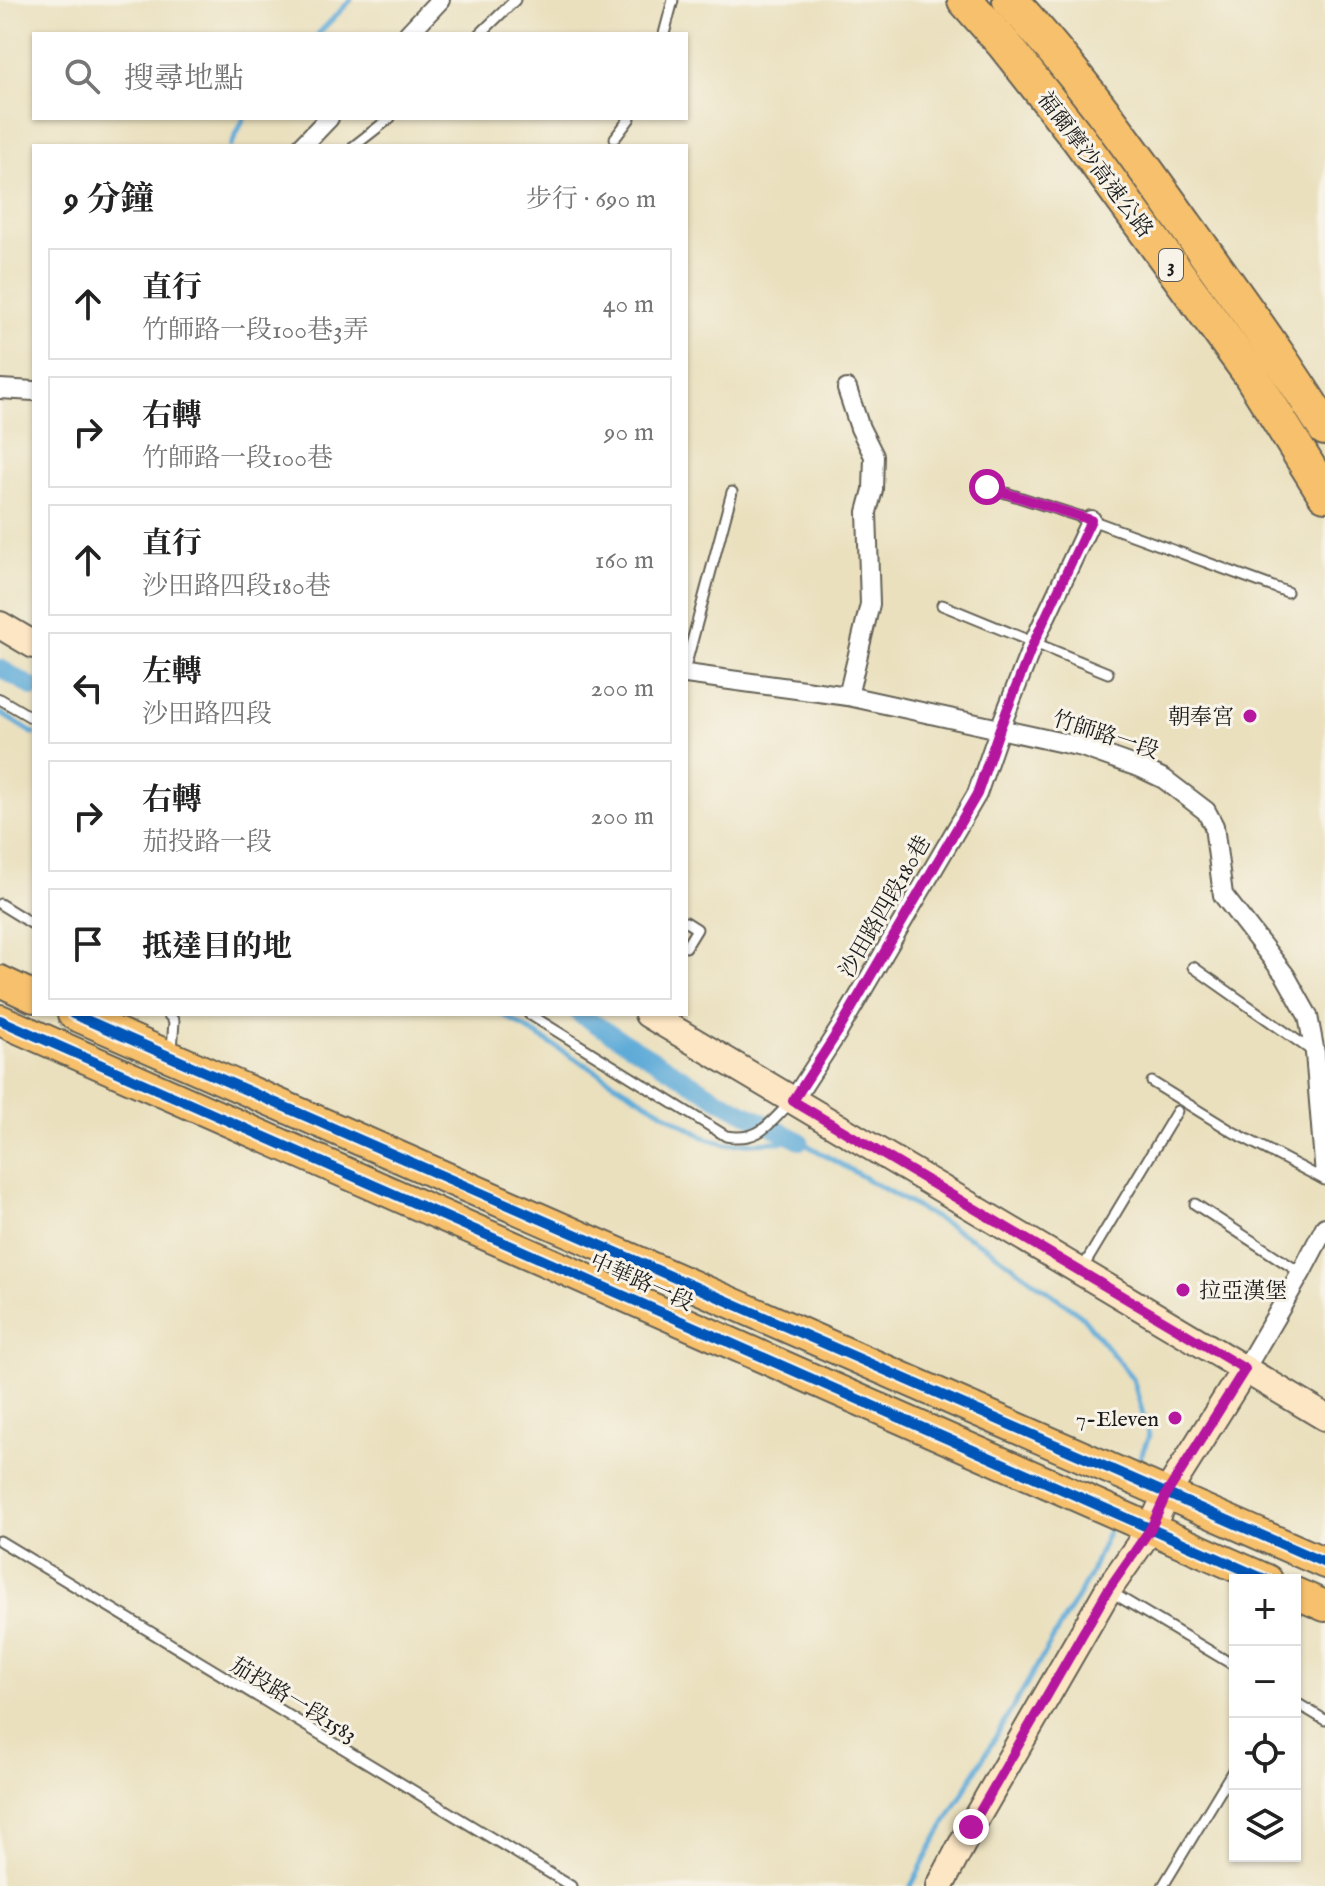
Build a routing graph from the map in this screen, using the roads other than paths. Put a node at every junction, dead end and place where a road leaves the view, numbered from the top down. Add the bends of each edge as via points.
1 (440, 0) edge
2 (515, 0) edge
3 (673, 0) edge
4 (965, 0) edge
5 (1010, 0) edge
6 (410, 32) edge
7 (482, 32) edge
8 (665, 32) edge
9 (327, 120) edge
10 (387, 120) edge
11 (628, 120) edge
12 (615, 138) dead end
13 (304, 144) edge
14 (357, 144) edge
15 (0, 389) edge
16 (847, 389) dead end
17 (32, 391) edge
18 (1325, 428) edge
19 (987, 487) dead end
20 (732, 492) dead end
21 (1325, 494) edge
22 (1091, 520) junction
23 (1287, 592) dead end
24 (942, 605) dead end
25 (4, 631) edge
26 (32, 644) edge
27 (1033, 644) junction
28 (688, 657) edge
29 (1108, 673) dead end
30 (688, 674) edge
31 (848, 696) junction
32 (0, 699) edge
33 (32, 718) edge
34 (1000, 728) junction
35 (0, 904) edge
36 (688, 923) edge
37 (32, 924) edge
38 (688, 944) edge
39 (1193, 967) dead end
40 (0, 981) edge
41 (32, 996) edge
42 (78, 1016) edge
43 (170, 1016) edge
44 (532, 1016) edge
45 (651, 1016) edge
46 (1316, 1019) edge
47 (0, 1020) edge
48 (1315, 1053) junction
49 (171, 1057) junction
50 (1152, 1082) dead end
51 (793, 1101) junction
52 (1177, 1111) dead end
53 (1325, 1178) edge
54 (1195, 1204) dead end
55 (1325, 1227) edge
56 (1081, 1271) junction
57 (1301, 1273) junction
58 (1245, 1369) junction
59 (1325, 1417) edge
60 (1167, 1493) junction
61 (1151, 1528) junction
62 (0, 1541) edge
63 (1325, 1563) edge
64 (1254, 1574) edge
65 (1108, 1590) junction
66 (1301, 1596) edge
67 (1325, 1606) edge
68 (1229, 1662) edge
69 (1301, 1706) edge
70 (1325, 1720) edge
71 (1229, 1777) edge
72 (571, 1886) edge
73 (940, 1886) edge
74 (1163, 1886) edge

1 - 6 street
2 - 7 lane
3 - 8 lane
4 - 21 highway, 福爾摩沙高速公路 / 3 via 1079,139 1187,286 1249,372
5 - 18 highway, 福爾摩沙高速公路 / 3 via 1117,129
9 - 13 street
10 - 14 lane
11 - 12 lane
15 - 17 street
16 - 31 street via 874,456 867,512 870,604
19 - 22 lane
20 - 28 lane
22 - 23 lane
22 - 27 street, 沙田路四段180巷
24 - 27 lane
25 - 26 street
27 - 29 lane
27 - 34 street, 沙田路四段180巷
30 - 31 street, 竹師路一段
31 - 34 street, 竹師路一段
32 - 33 lane
34 - 46 street, 竹師路一段 via 1082,747 1141,768 1206,811 1214,826 1223,895
34 - 51 street, 沙田路四段180巷 via 977,794
35 - 37 lane
36 - 38 lane via 697,929
39 - 48 lane
40 - 41 main road
42 - 49 main road, 中華路一段
43 - 49 lane via 174,1021
44 - 51 lane via 726,1136 753,1136
45 - 51 street
46 - 48 street, 竹師路一段
47 - 61 main road, 中華路一段
48 - 53 street, 竹師路一段
49 - 60 main road, 中華路一段
50 - 53 lane via 1233,1132
51 - 56 street
52 - 56 lane
54 - 57 lane
55 - 57 street
56 - 58 street
57 - 58 street
58 - 59 street
58 - 60 street
60 - 61 street
60 - 63 main road, 中華路一段
61 - 64 main road, 中華路一段
61 - 65 street
62 - 72 lane, 茄投路一段1583
65 - 68 lane
65 - 73 street
66 - 67 main road
69 - 70 lane
71 - 74 lane

